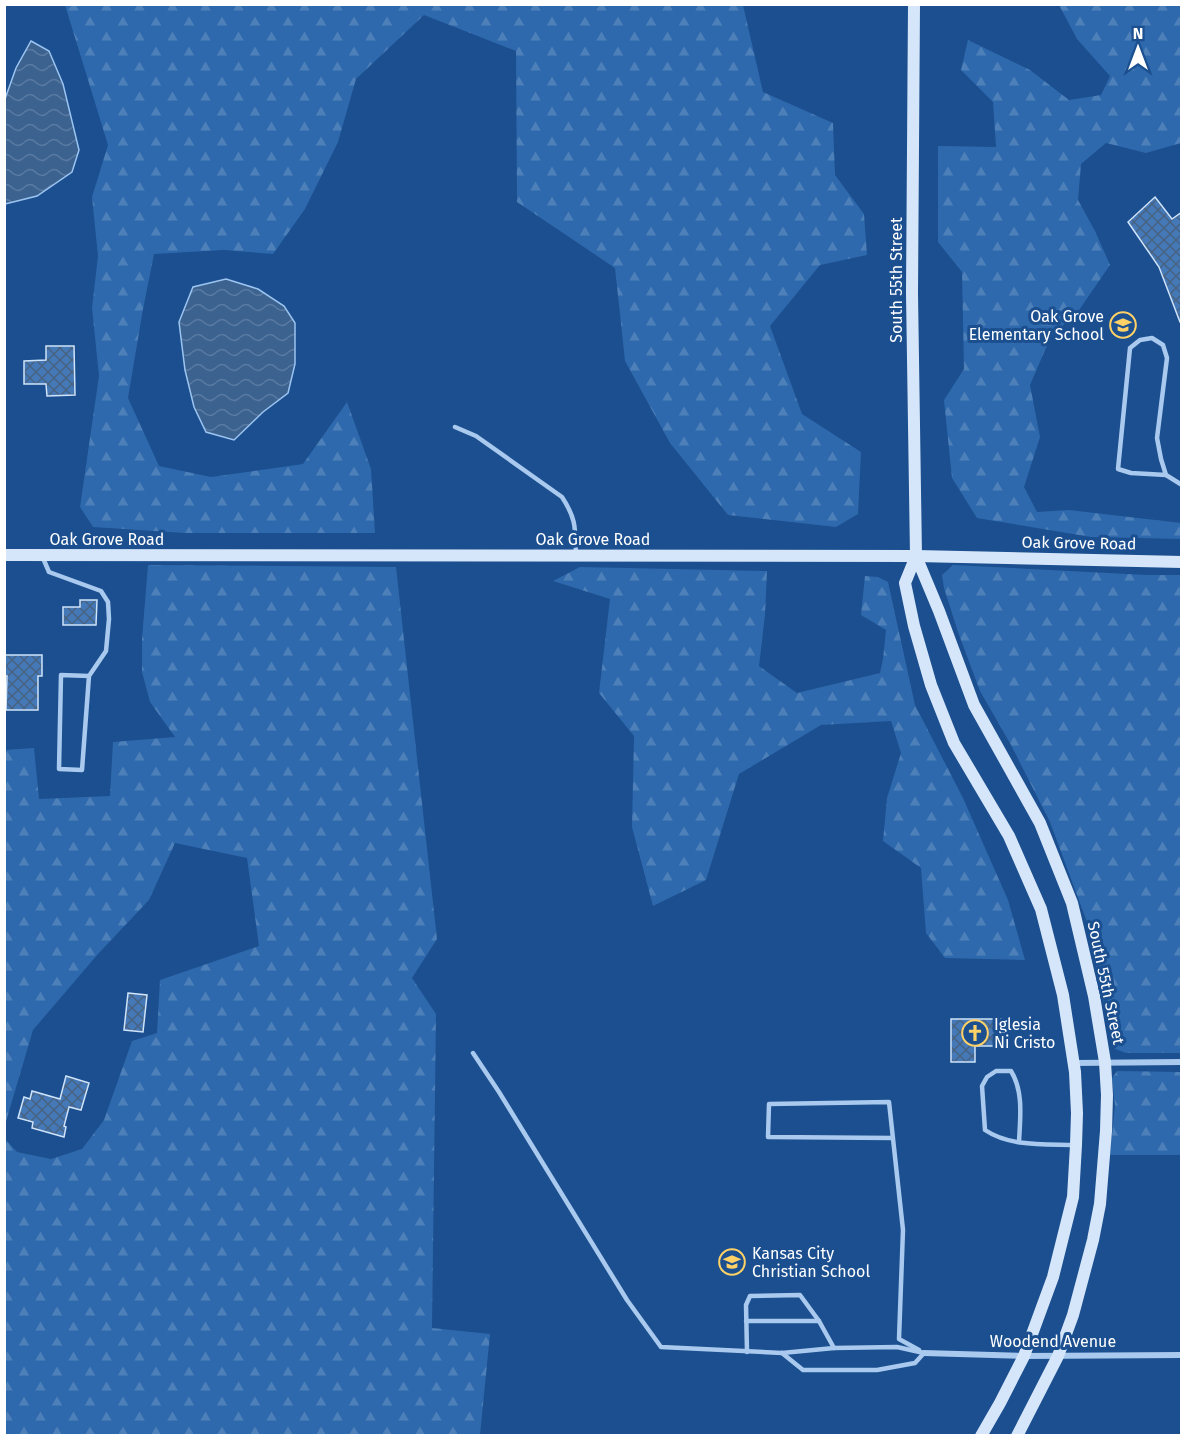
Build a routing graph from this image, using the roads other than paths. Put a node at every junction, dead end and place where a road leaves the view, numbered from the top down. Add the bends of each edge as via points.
1 (914, 4) edge
2 (455, 427) dead end
3 (1166, 475) junction
4 (1182, 485) edge
5 (4, 555) edge
6 (42, 555) junction
7 (576, 556) junction
8 (916, 556) junction
9 (1182, 562) edge
10 (89, 676) junction
11 (473, 1053) dead end
12 (1105, 1062) junction
13 (1182, 1062) edge
14 (1074, 1063) junction
15 (893, 1138) junction
16 (1019, 1142) junction
17 (1076, 1145) junction
18 (746, 1321) junction
19 (819, 1321) junction
20 (834, 1348) junction
21 (747, 1352) junction
22 (782, 1353) junction
23 (924, 1353) junction
24 (1182, 1355) edge
25 (1024, 1356) junction
26 (1058, 1356) junction
27 (981, 1436) edge
28 (1017, 1436) edge

1 - 8 street, South 55th Street via 912,293
2 - 7 lane via 476,436 562,497 574,520
3 - 3 lane via 1157,438 1167,358 1163,345 1152,338 1140,340 1130,348 1118,468 1131,473
3 - 4 lane
5 - 6 street, Oak Grove Road
6 - 7 street, Oak Grove Road
6 - 10 lane via 49,572 101,591 108,603 105,651
7 - 8 street, Oak Grove Road
8 - 9 street, Oak Grove Road
8 - 12 street, South 55th Street via 974,705 1040,823 1072,903
8 - 14 street, South 55th Street via 905,583 930,685 954,743 1009,837 1041,909 1063,995
10 - 10 lane via 82,770 59,769 61,675
11 - 21 lane via 627,1300 661,1347
12 - 13 street
12 - 14 street
12 - 26 street, South 55th Street via 1106,1131 1100,1204 1082,1287
14 - 17 street, South 55th Street
15 - 15 lane via 890,1102 769,1104 768,1137
15 - 23 lane via 903,1230 899,1339
16 - 16 lane via 985,1130 982,1086 996,1071 1011,1071 1017,1080 1021,1105
16 - 17 lane
17 - 25 street, South 55th Street via 1073,1197 1063,1238
18 - 19 lane
18 - 19 lane via 750,1296 800,1295
18 - 21 lane
19 - 20 lane
20 - 22 lane
20 - 23 lane via 897,1347
21 - 22 lane
22 - 23 lane via 803,1370 877,1370 915,1363
23 - 25 street, Woodend Avenue
24 - 26 street, Woodend Avenue
25 - 26 street, Woodend Avenue
25 - 27 street, South 55th Street
26 - 28 street, South 55th Street

